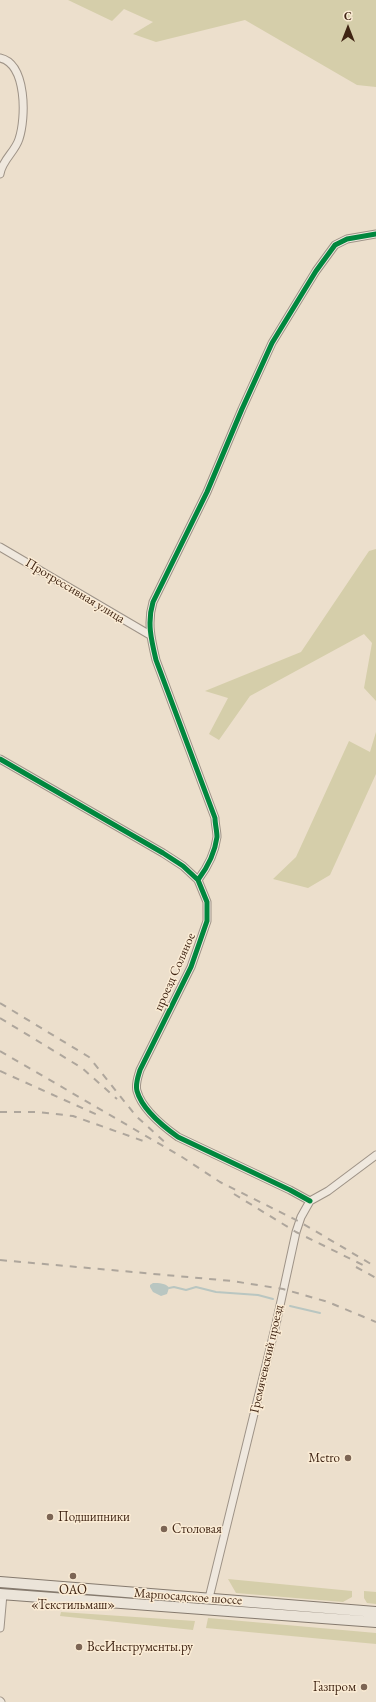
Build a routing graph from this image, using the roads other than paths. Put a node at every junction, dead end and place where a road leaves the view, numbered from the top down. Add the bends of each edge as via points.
1 (0, 58) edge
2 (0, 174) edge
3 (376, 234) edge
4 (0, 547) edge
5 (150, 635) junction
6 (0, 759) edge
7 (198, 880) junction
8 (376, 1154) edge
9 (310, 1201) junction
10 (0, 1582) edge
11 (2, 1594) edge
12 (209, 1598) junction
13 (205, 1608) junction
14 (376, 1612) edge
15 (376, 1622) edge
16 (0, 1628) edge

1 - 2 street via 11,63 21,82 23,98 22,129 15,149 1,168
3 - 5 street via 347,239 336,244 316,271 272,343 207,492 153,602
4 - 5 street, Прогрессивная улица
5 - 7 street via 156,660 215,818 217,836 207,868
6 - 7 street, проезд Соляное via 163,853
7 - 9 street, проезд Соляное via 207,902 208,916 204,934 191,967 140,1070 136,1082 139,1097 164,1127 178,1137
8 - 9 street via 328,1191
9 - 12 street, Гремячевский проезд via 296,1232
10 - 12 main road, Марпосадское шоссе
11 - 13 main road, Марпосадское шоссе
11 - 16 street
12 - 13 main road
12 - 14 main road, Марпосадское шоссе
13 - 15 main road, Марпосадское шоссе

